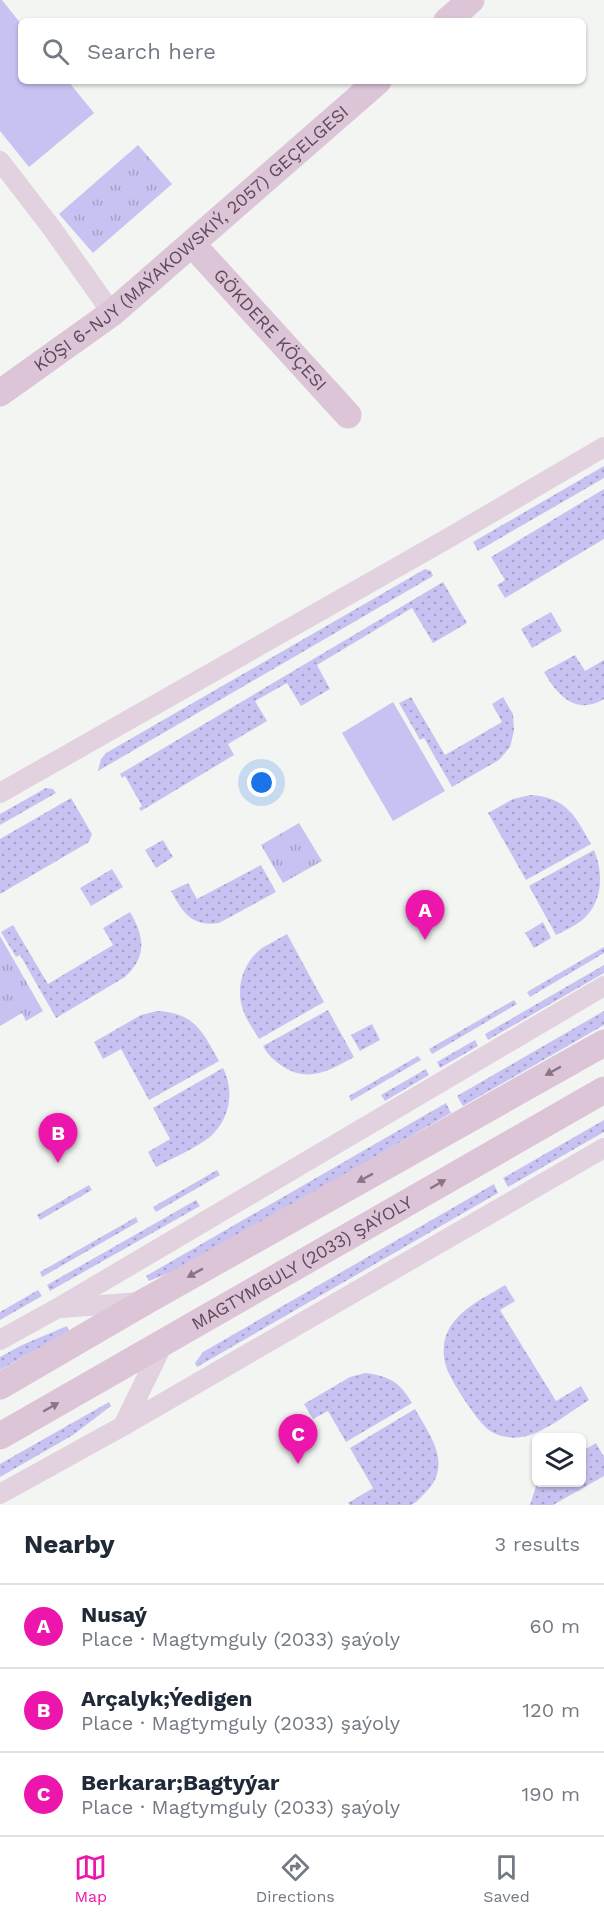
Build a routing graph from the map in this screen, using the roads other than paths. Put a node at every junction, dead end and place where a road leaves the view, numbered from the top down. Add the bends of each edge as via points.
1 (471, 0) edge
2 (450, 18) edge
3 (375, 84) edge
4 (0, 161) edge
5 (192, 244) junction
6 (112, 313) junction
7 (0, 393) edge
8 (348, 415) dead end
9 (604, 447) edge
10 (0, 793) edge
11 (604, 986) edge
12 (604, 1043) edge
13 (604, 1089) edge
14 (604, 1148) edge
15 (146, 1301) junction
16 (56, 1309) junction
17 (0, 1340) edge
18 (165, 1340) junction
19 (0, 1386) edge
20 (123, 1426) junction
21 (0, 1436) edge
22 (0, 1494) edge

1 - 2 main road
3 - 5 main road, KÖŞI 6-NJY (MAÝAKOWSKIÝ, 2057) GEÇELGESI
4 - 6 street
5 - 6 main road, KÖŞI 6-NJY (MAÝAKOWSKIÝ, 2057) GEÇELGESI
5 - 8 main road, GÖKDERE KÖÇESI
6 - 7 main road, KÖŞI 6-NJY (MAÝAKOWSKIÝ, 2057) GEÇELGESI
9 - 10 street
11 - 16 street
12 -> 15 main road
18 -> 13 main road, MAGTYMGULY (2033) ŞAÝOLY
14 - 20 street
15 - 16 street
15 - 19 main road
16 - 17 street
18 - 20 street
21 -> 18 main road, MAGTYMGULY (2033) ŞAÝOLY
20 - 22 street

